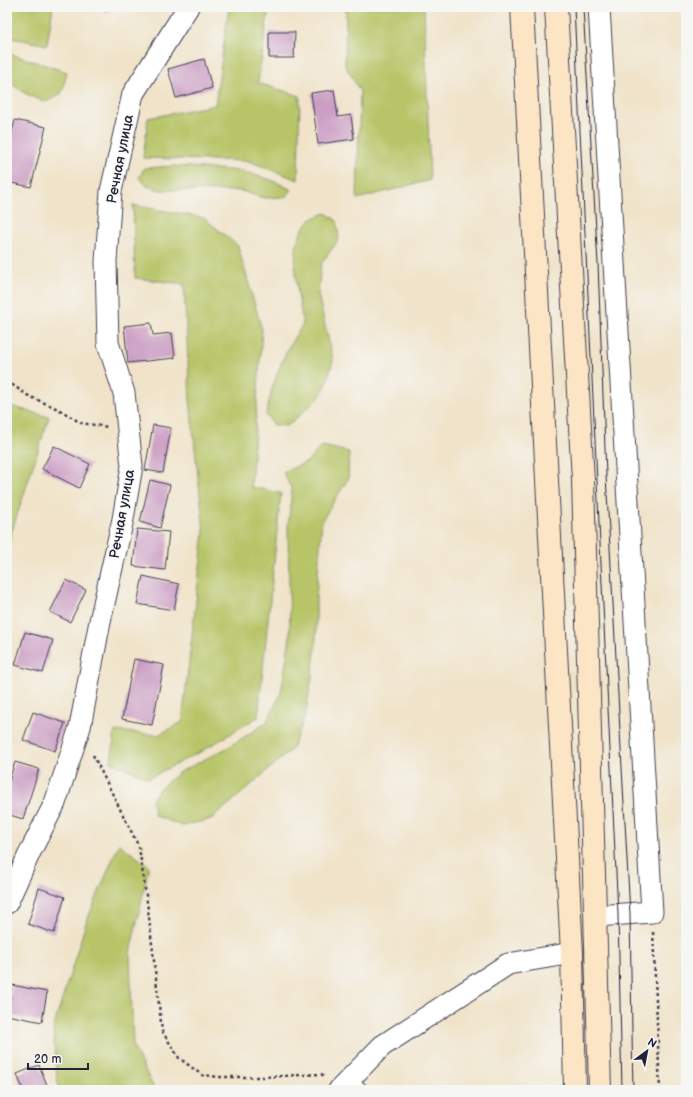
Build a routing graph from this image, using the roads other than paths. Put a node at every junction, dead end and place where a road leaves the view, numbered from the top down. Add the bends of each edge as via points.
1 (188, 7) edge
2 (522, 7) edge
3 (556, 7) edge
4 (599, 7) edge
5 (7, 904) edge
6 (596, 916) junction
7 (572, 953) junction
8 (349, 1086) edge
9 (575, 1090) edge
10 (600, 1090) edge

1 - 5 street, Речная улица via 134,94 111,191 106,261 108,343 124,393 132,466 124,519 100,621 80,726 55,803
2 - 7 main road
3 - 6 main road via 583,480
4 - 6 street via 652,912
6 - 10 main road
7 - 8 street via 508,964 382,1046
7 - 9 main road

